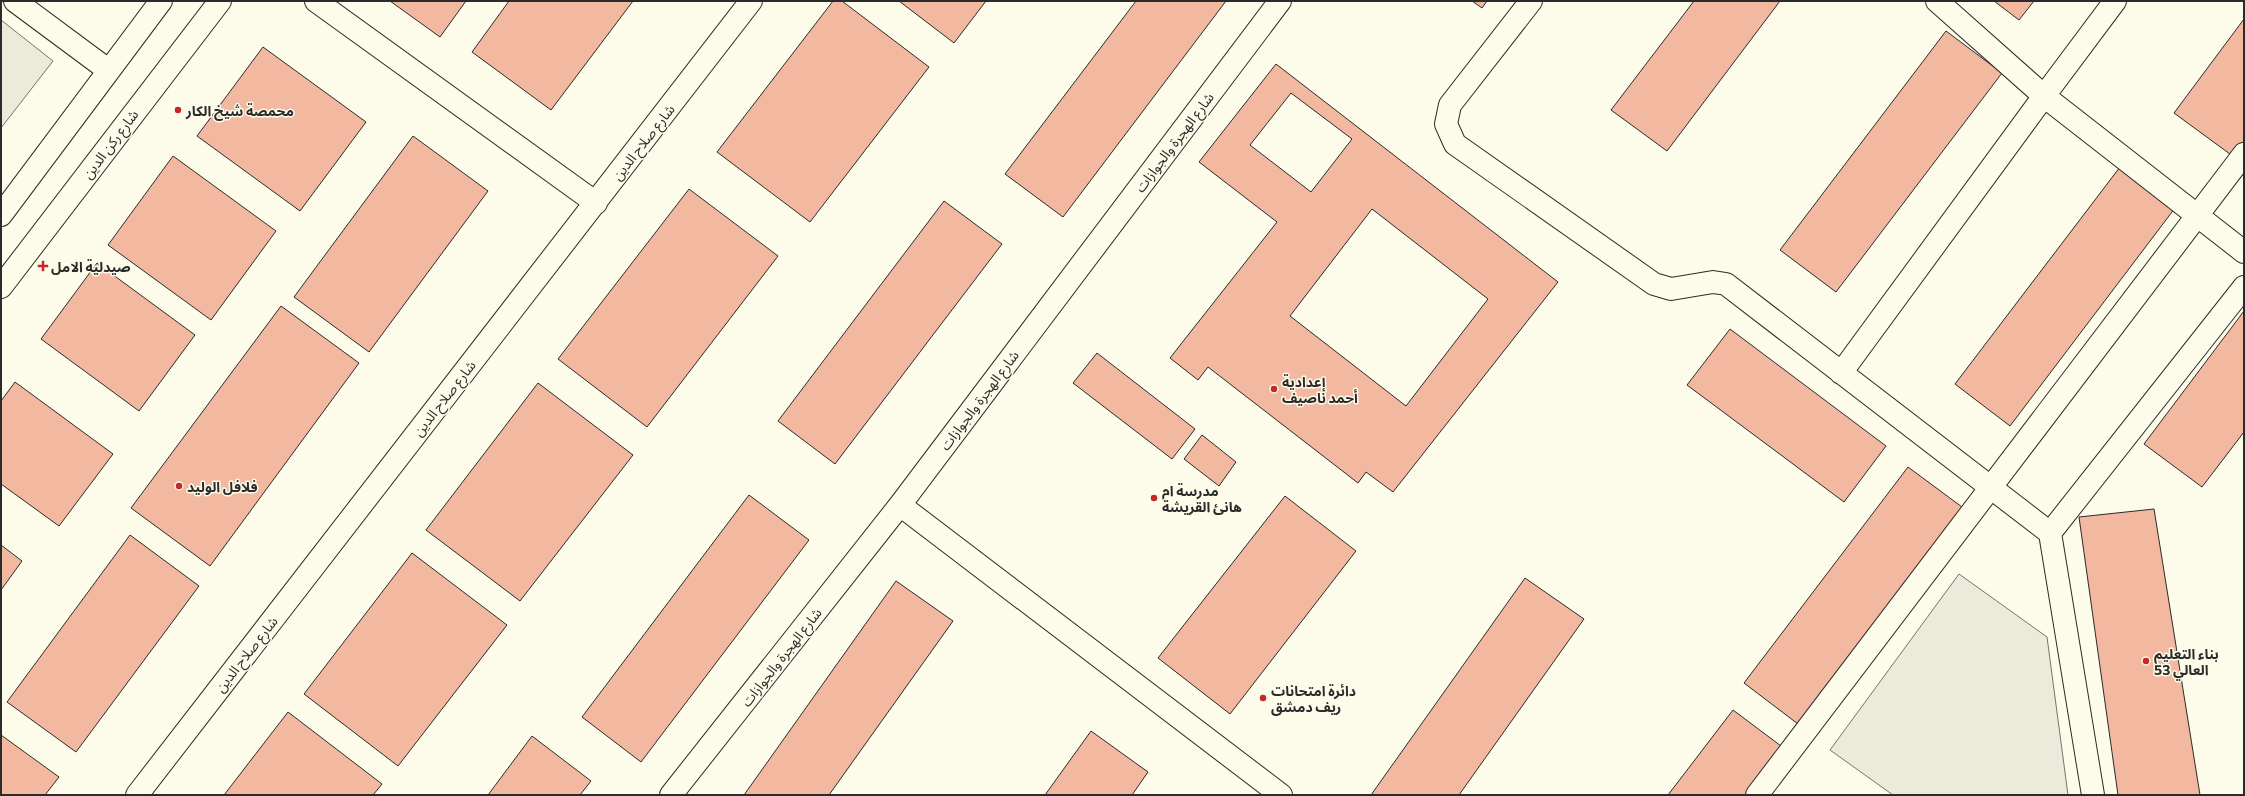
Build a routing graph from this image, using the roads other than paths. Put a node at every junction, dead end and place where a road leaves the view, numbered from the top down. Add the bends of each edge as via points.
1 (15, 1) edge
2 (161, 1) edge
3 (220, 1) edge
4 (316, 1) edge
5 (751, 1) edge
6 (1531, 1) edge
7 (1937, 1) edge
8 (2115, 1) edge
9 (1279, 2) edge
10 (108, 70) junction
11 (2044, 96) junction
12 (2244, 154) edge
13 (596, 204) junction
14 (1, 215) edge
15 (2198, 216) junction
16 (2244, 252) edge
17 (1, 287) edge
18 (2244, 287) edge
19 (1841, 373) junction
20 (1991, 487) junction
21 (900, 506) junction
22 (2050, 533) junction
23 (137, 795) edge
24 (671, 795) edge
25 (1281, 795) edge
26 (1757, 795) edge
27 (2093, 795) edge

1 - 10 street
2 - 10 street
3 - 17 street, شارع ركن الدين
4 - 13 street
5 - 13 street, شارع صلاح الدين
6 - 19 street via 1450,105 1446,124 1455,144 1654,284 1671,289 1712,282 1726,284
7 - 11 street
8 - 11 street
9 - 21 street, شارع الهجرة والجوازات
10 - 14 street
11 - 15 street
11 - 19 street
12 - 15 street
13 - 23 street, شارع صلاح الدين
15 - 16 street
15 - 20 street
18 - 22 street
19 - 20 street
20 - 22 street
20 - 26 street
21 - 24 street, شارع الهجرة والجوازات
21 - 25 street
22 - 27 street

